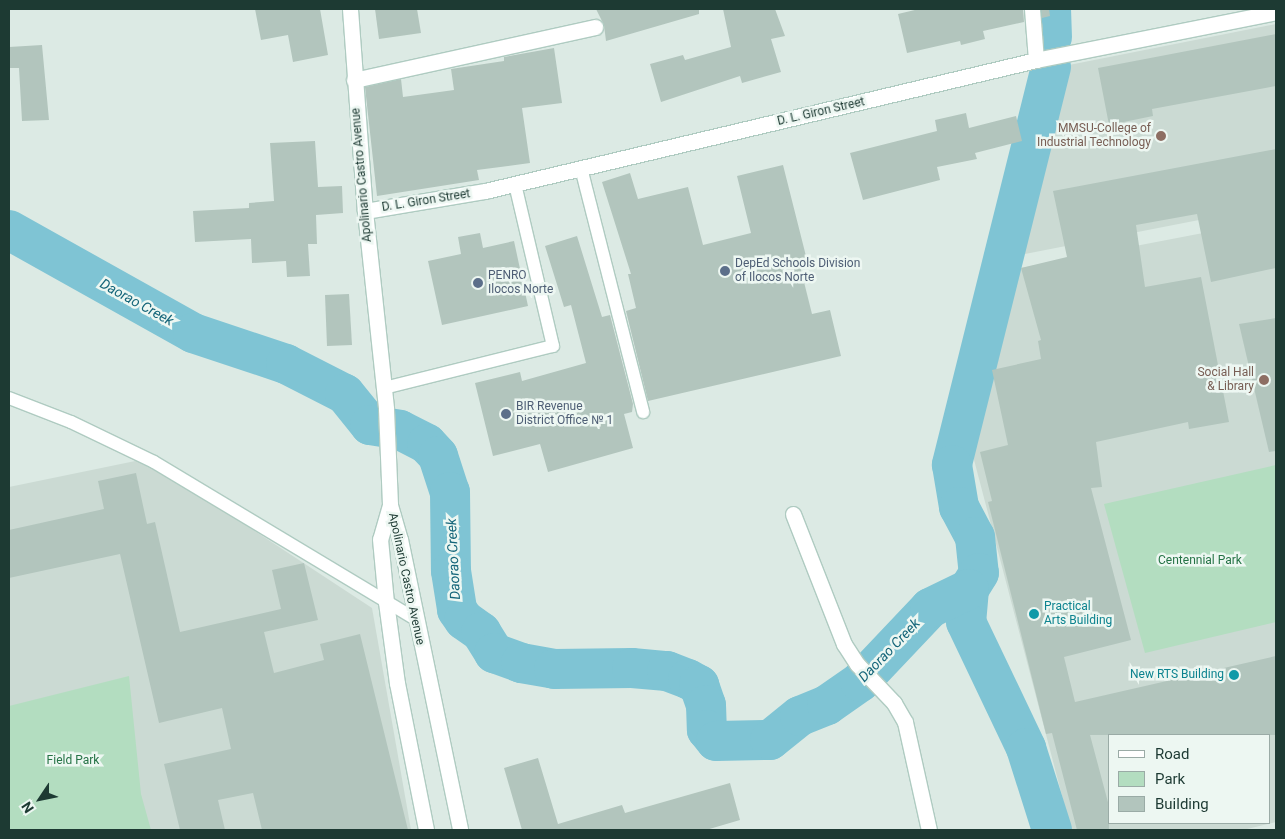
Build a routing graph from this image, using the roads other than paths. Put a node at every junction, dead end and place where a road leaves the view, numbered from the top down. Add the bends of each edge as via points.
1 (350, 9) edge
2 (1032, 9) edge
3 (1276, 12) edge
4 (595, 26) dead end
5 (1036, 60) junction
6 (354, 80) junction
7 (581, 168) junction
8 (515, 184) junction
9 (365, 211) junction
10 (384, 388) junction
11 (9, 398) edge
12 (643, 412) dead end
13 (390, 504) junction
14 (793, 514) dead end
15 (386, 602) junction
16 (414, 619) junction
17 (426, 830) edge
18 (460, 830) edge
19 (929, 830) edge

1 - 6 street, Apolinario Castro Avenue
2 - 5 street
3 - 5 street, D. L. Giron Street
4 - 6 street
5 - 7 street, D. L. Giron Street
6 - 9 street, Apolinario Castro Avenue
7 - 8 street, D. L. Giron Street
7 - 12 lane
8 - 9 street, D. L. Giron Street
8 - 10 lane via 553,346
9 - 10 street, Apolinario Castro Avenue
10 - 13 street, Apolinario Castro Avenue
11 - 15 lane via 71,422 154,462
13 - 15 street, Apolinario Castro Avenue via 380,539
13 - 16 street, Apolinario Castro Avenue via 400,539
14 - 19 street via 841,637 905,722
15 - 16 lane
15 - 17 street, Apolinario Castro Avenue via 397,683
16 - 18 street, Apolinario Castro Avenue

